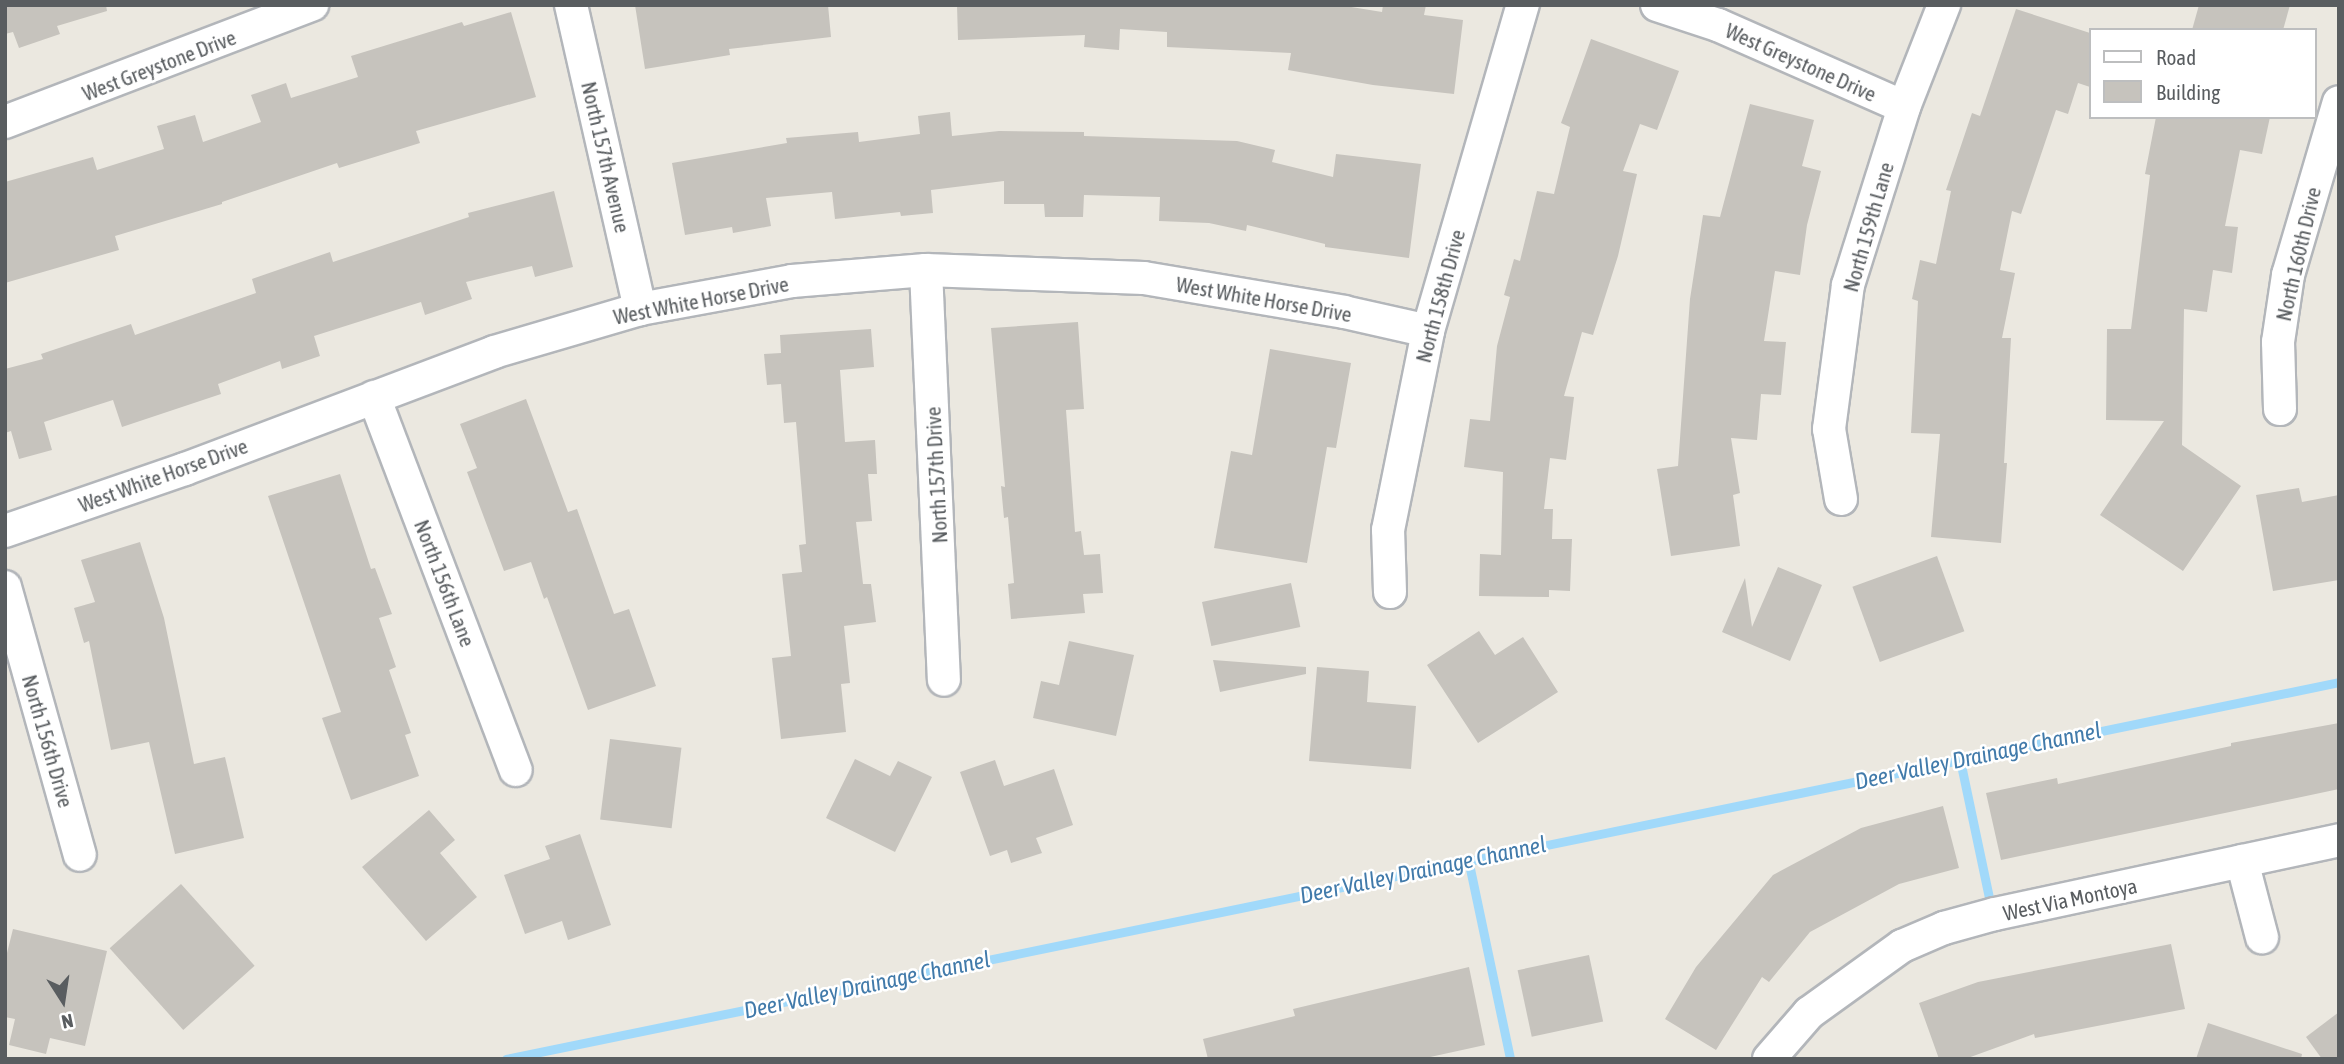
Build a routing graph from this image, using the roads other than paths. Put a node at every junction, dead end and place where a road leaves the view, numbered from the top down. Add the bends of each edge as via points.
1 (312, 5) edge
2 (571, 5) edge
3 (1523, 5) edge
4 (1657, 5) edge
5 (1944, 5) edge
6 (2339, 102) edge
7 (1904, 107) junction
8 (5, 122) edge
9 (926, 270) junction
10 (640, 309) junction
11 (1428, 331) junction
12 (374, 397) junction
13 (2280, 409) dead end
14 (1841, 499) dead end
15 (5, 531) edge
16 (5, 587) edge
17 (1390, 592) dead end
18 (944, 680) dead end
19 (516, 769) dead end
20 (2339, 840) edge
21 (80, 855) dead end
22 (2242, 861) junction
23 (2262, 937) dead end
24 (1769, 1059) edge

1 - 8 street, West Greystone Drive
2 - 10 street, North 157th Avenue
3 - 11 street, North 158th Drive
4 - 7 street, West Greystone Drive via 1718,25
5 - 7 street, North 159th Lane
6 - 13 street, North 160th Drive via 2288,275 2278,342
7 - 14 street, North 159th Lane via 1848,285 1829,429
9 - 10 street, West White Horse Drive via 792,281
9 - 11 street, West White Horse Drive via 1144,278
9 - 18 street, North 157th Drive
10 - 12 street, West White Horse Drive via 494,352
11 - 17 street, North 158th Drive via 1388,530
12 - 15 street, West White Horse Drive
12 - 19 street, North 156th Lane
16 - 21 street, North 156th Drive
20 - 22 street, West Via Montoya
22 - 23 street
22 - 24 street, West Via Montoya via 1944,928 1902,946 1809,1013

